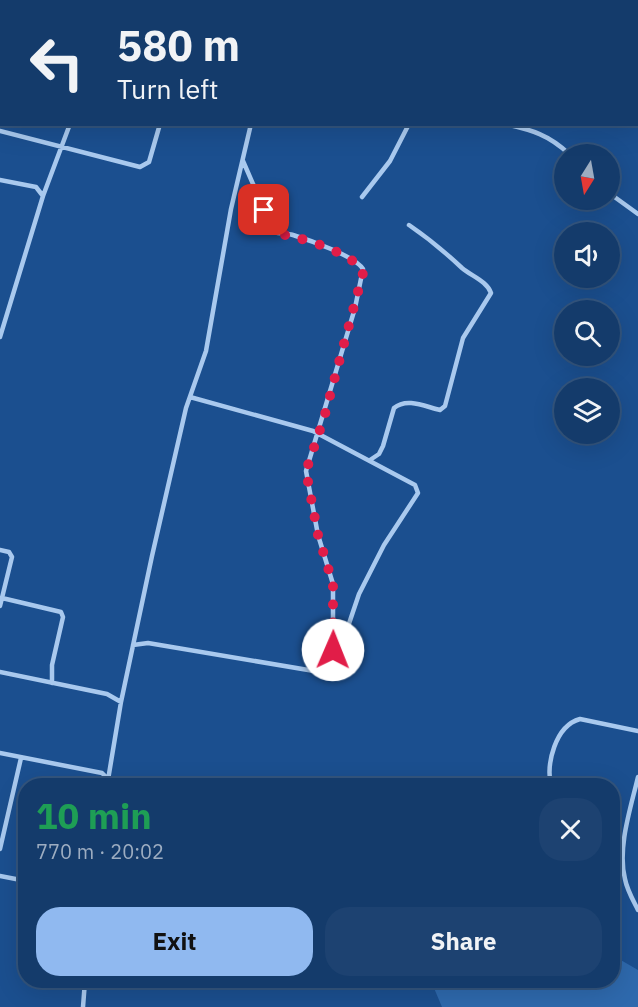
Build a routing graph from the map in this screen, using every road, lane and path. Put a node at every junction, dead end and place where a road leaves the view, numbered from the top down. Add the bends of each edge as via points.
1 (69, 126) edge
2 (159, 126) edge
3 (250, 126) edge
4 (408, 126) edge
5 (513, 126) edge
6 (0, 131) edge
7 (558, 144) edge
8 (60, 146) junction
9 (243, 161) junction
10 (0, 180) edge
11 (48, 183) junction
12 (36, 187) junction
13 (43, 196) junction
14 (362, 197) dead end
15 (620, 200) edge
16 (638, 214) edge
17 (409, 225) dead end
18 (2, 320) edge
19 (0, 338) edge
20 (190, 397) junction
21 (319, 434) junction
22 (326, 437) junction
23 (316, 440) junction
24 (379, 454) junction
25 (370, 460) junction
26 (380, 466) junction
27 (0, 550) edge
28 (2, 598) junction
29 (0, 606) edge
30 (133, 645) junction
31 (0, 672) edge
32 (326, 674) junction
33 (52, 684) junction
34 (123, 691) junction
35 (114, 697) junction
36 (121, 702) junction
37 (638, 731) edge
38 (0, 753) edge
39 (21, 758) junction
40 (111, 766) junction
41 (102, 773) junction
42 (638, 777) edge
43 (107, 778) edge
44 (108, 778) edge
45 (551, 778) edge
46 (0, 849) edge
47 (0, 876) edge
48 (18, 879) edge
49 (638, 910) edge
50 (84, 988) edge
51 (83, 1007) edge

1 - 8 street
2 - 8 street via 149,162 143,167
3 - 9 street
4 - 14 street via 390,161
5 - 7 street via 540,133
6 - 8 street
8 - 11 street
9 - 20 street via 206,351
9 - 21 street via 274,232 290,234 337,253 363,269
10 - 12 street
11 - 12 street
11 - 13 street
12 - 13 street
13 - 18 street
15 - 16 street
17 - 24 street via 456,259 491,293 463,338 445,406 440,410 408,402 398,405
18 - 19 street
20 - 21 street
20 - 30 street
21 - 22 street
21 - 23 street
22 - 23 street
22 - 25 street
23 - 32 street via 306,477 333,584 333,650
24 - 25 street
24 - 26 street
25 - 26 street
26 - 32 street via 415,485 418,493 363,585 332,674
27 - 28 street via 12,556
28 - 29 street
28 - 33 street via 61,612
30 - 32 street via 148,643
30 - 34 street
31 - 33 street
33 - 35 street
34 - 35 street
34 - 36 street
35 - 36 street
36 - 40 street
37 - 45 street via 574,721 554,747
38 - 39 street
39 - 41 street
39 - 46 street
40 - 41 street
40 - 44 street
41 - 43 street
42 - 49 street via 623,869
47 - 48 street
50 - 51 street

